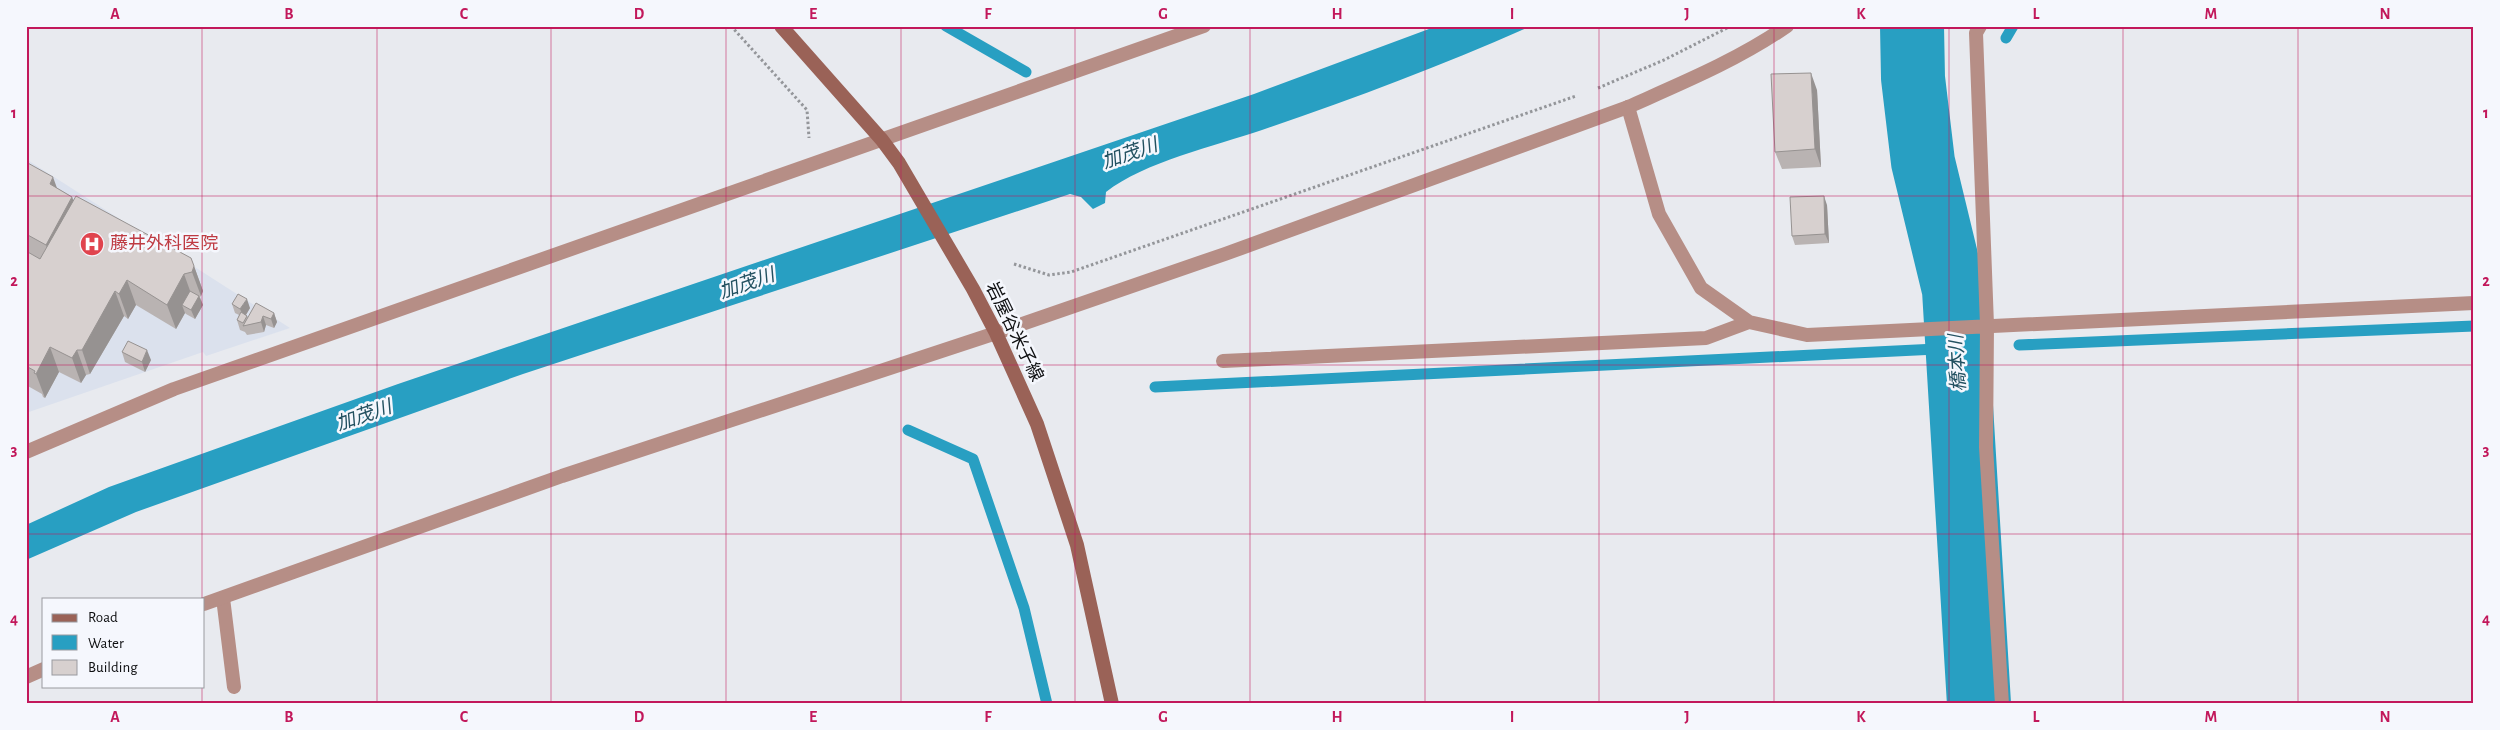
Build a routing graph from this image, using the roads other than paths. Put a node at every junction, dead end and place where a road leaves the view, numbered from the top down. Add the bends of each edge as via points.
1 (781, 26) edge
2 (1204, 26) edge
3 (1787, 26) edge
4 (1980, 26) edge
5 (1628, 107) junction
6 (882, 140) junction
7 (2474, 303) edge
8 (1749, 322) junction
9 (1987, 325) junction
10 (996, 333) junction
11 (1223, 361) dead end
12 (26, 452) edge
13 (223, 598) junction
14 (205, 604) edge
15 (42, 670) edge
16 (26, 677) edge
17 (234, 687) dead end
18 (1112, 704) edge
19 (2002, 704) edge

1 - 6 main road, 岩屋谷米子線
2 - 6 street
3 - 5 street via 1693,78
4 - 9 street via 1976,33
5 - 8 street via 1659,214 1701,288
5 - 10 street via 1225,254
6 - 10 main road, 岩屋谷米子線 via 899,163
6 - 12 street via 174,389
7 - 9 street
8 - 9 street via 1807,335
8 - 11 street via 1706,338
9 - 19 street via 1986,447
10 - 13 street via 562,476
10 - 18 main road, 岩屋谷米子線 via 1036,424 1077,544
13 - 14 street
13 - 17 street
15 - 16 street

